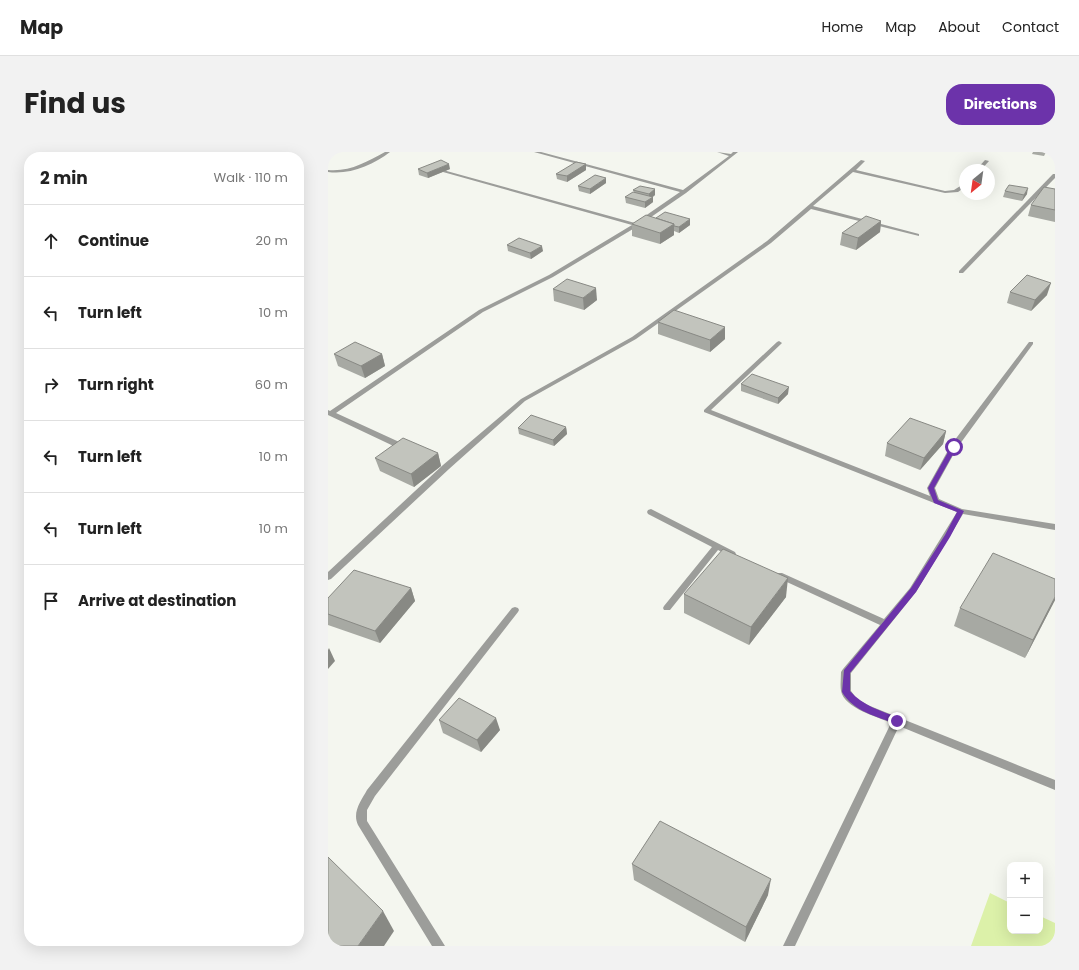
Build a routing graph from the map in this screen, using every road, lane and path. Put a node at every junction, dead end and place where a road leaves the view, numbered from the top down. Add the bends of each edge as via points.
1 (388, 152) edge
2 (536, 152) edge
3 (719, 152) edge
4 (734, 154) edge
5 (862, 161) dead end
6 (987, 161) dead end
7 (984, 164) edge
8 (852, 170) junction
9 (328, 171) edge
10 (445, 171) edge
11 (1055, 175) edge
12 (959, 191) edge
13 (684, 192) junction
14 (1036, 194) junction
15 (1042, 196) edge
16 (810, 207) junction
17 (636, 226) junction
18 (917, 234) dead end
19 (961, 272) dead end
20 (779, 343) dead end
21 (1032, 343) dead end
22 (329, 413) edge
23 (410, 450) edge
24 (439, 463) dead end
25 (446, 466) junction
26 (936, 501) junction
27 (961, 511) junction
28 (651, 512) dead end
29 (1055, 527) edge
30 (716, 547) junction
31 (738, 556) edge
32 (773, 572) edge
33 (328, 577) edge
34 (667, 608) dead end
35 (515, 610) dead end
36 (886, 624) junction
37 (897, 721) junction
38 (1055, 785) edge
39 (439, 946) edge
40 (789, 946) edge

1 - 9 street via 351,171
2 - 13 street
3 - 4 street
4 - 13 street
5 - 8 street
6 - 7 street
8 - 12 street via 945,192
8 - 16 street
10 - 17 street
11 - 14 street
13 - 17 street
14 - 15 street
14 - 19 street
16 - 18 street
16 - 25 street via 769,242 634,338 523,400
17 - 22 street via 551,276 481,311
20 - 26 street via 706,411
21 - 26 street via 954,447 931,488
22 - 23 street
24 - 25 street
25 - 33 street
26 - 27 street
27 - 29 street
27 - 36 street via 913,590
28 - 30 street
30 - 31 street
30 - 34 street
32 - 36 street
35 - 39 street via 371,793 362,809 362,822
36 - 37 street via 846,672 846,692 854,702
37 - 38 street
37 - 40 street

